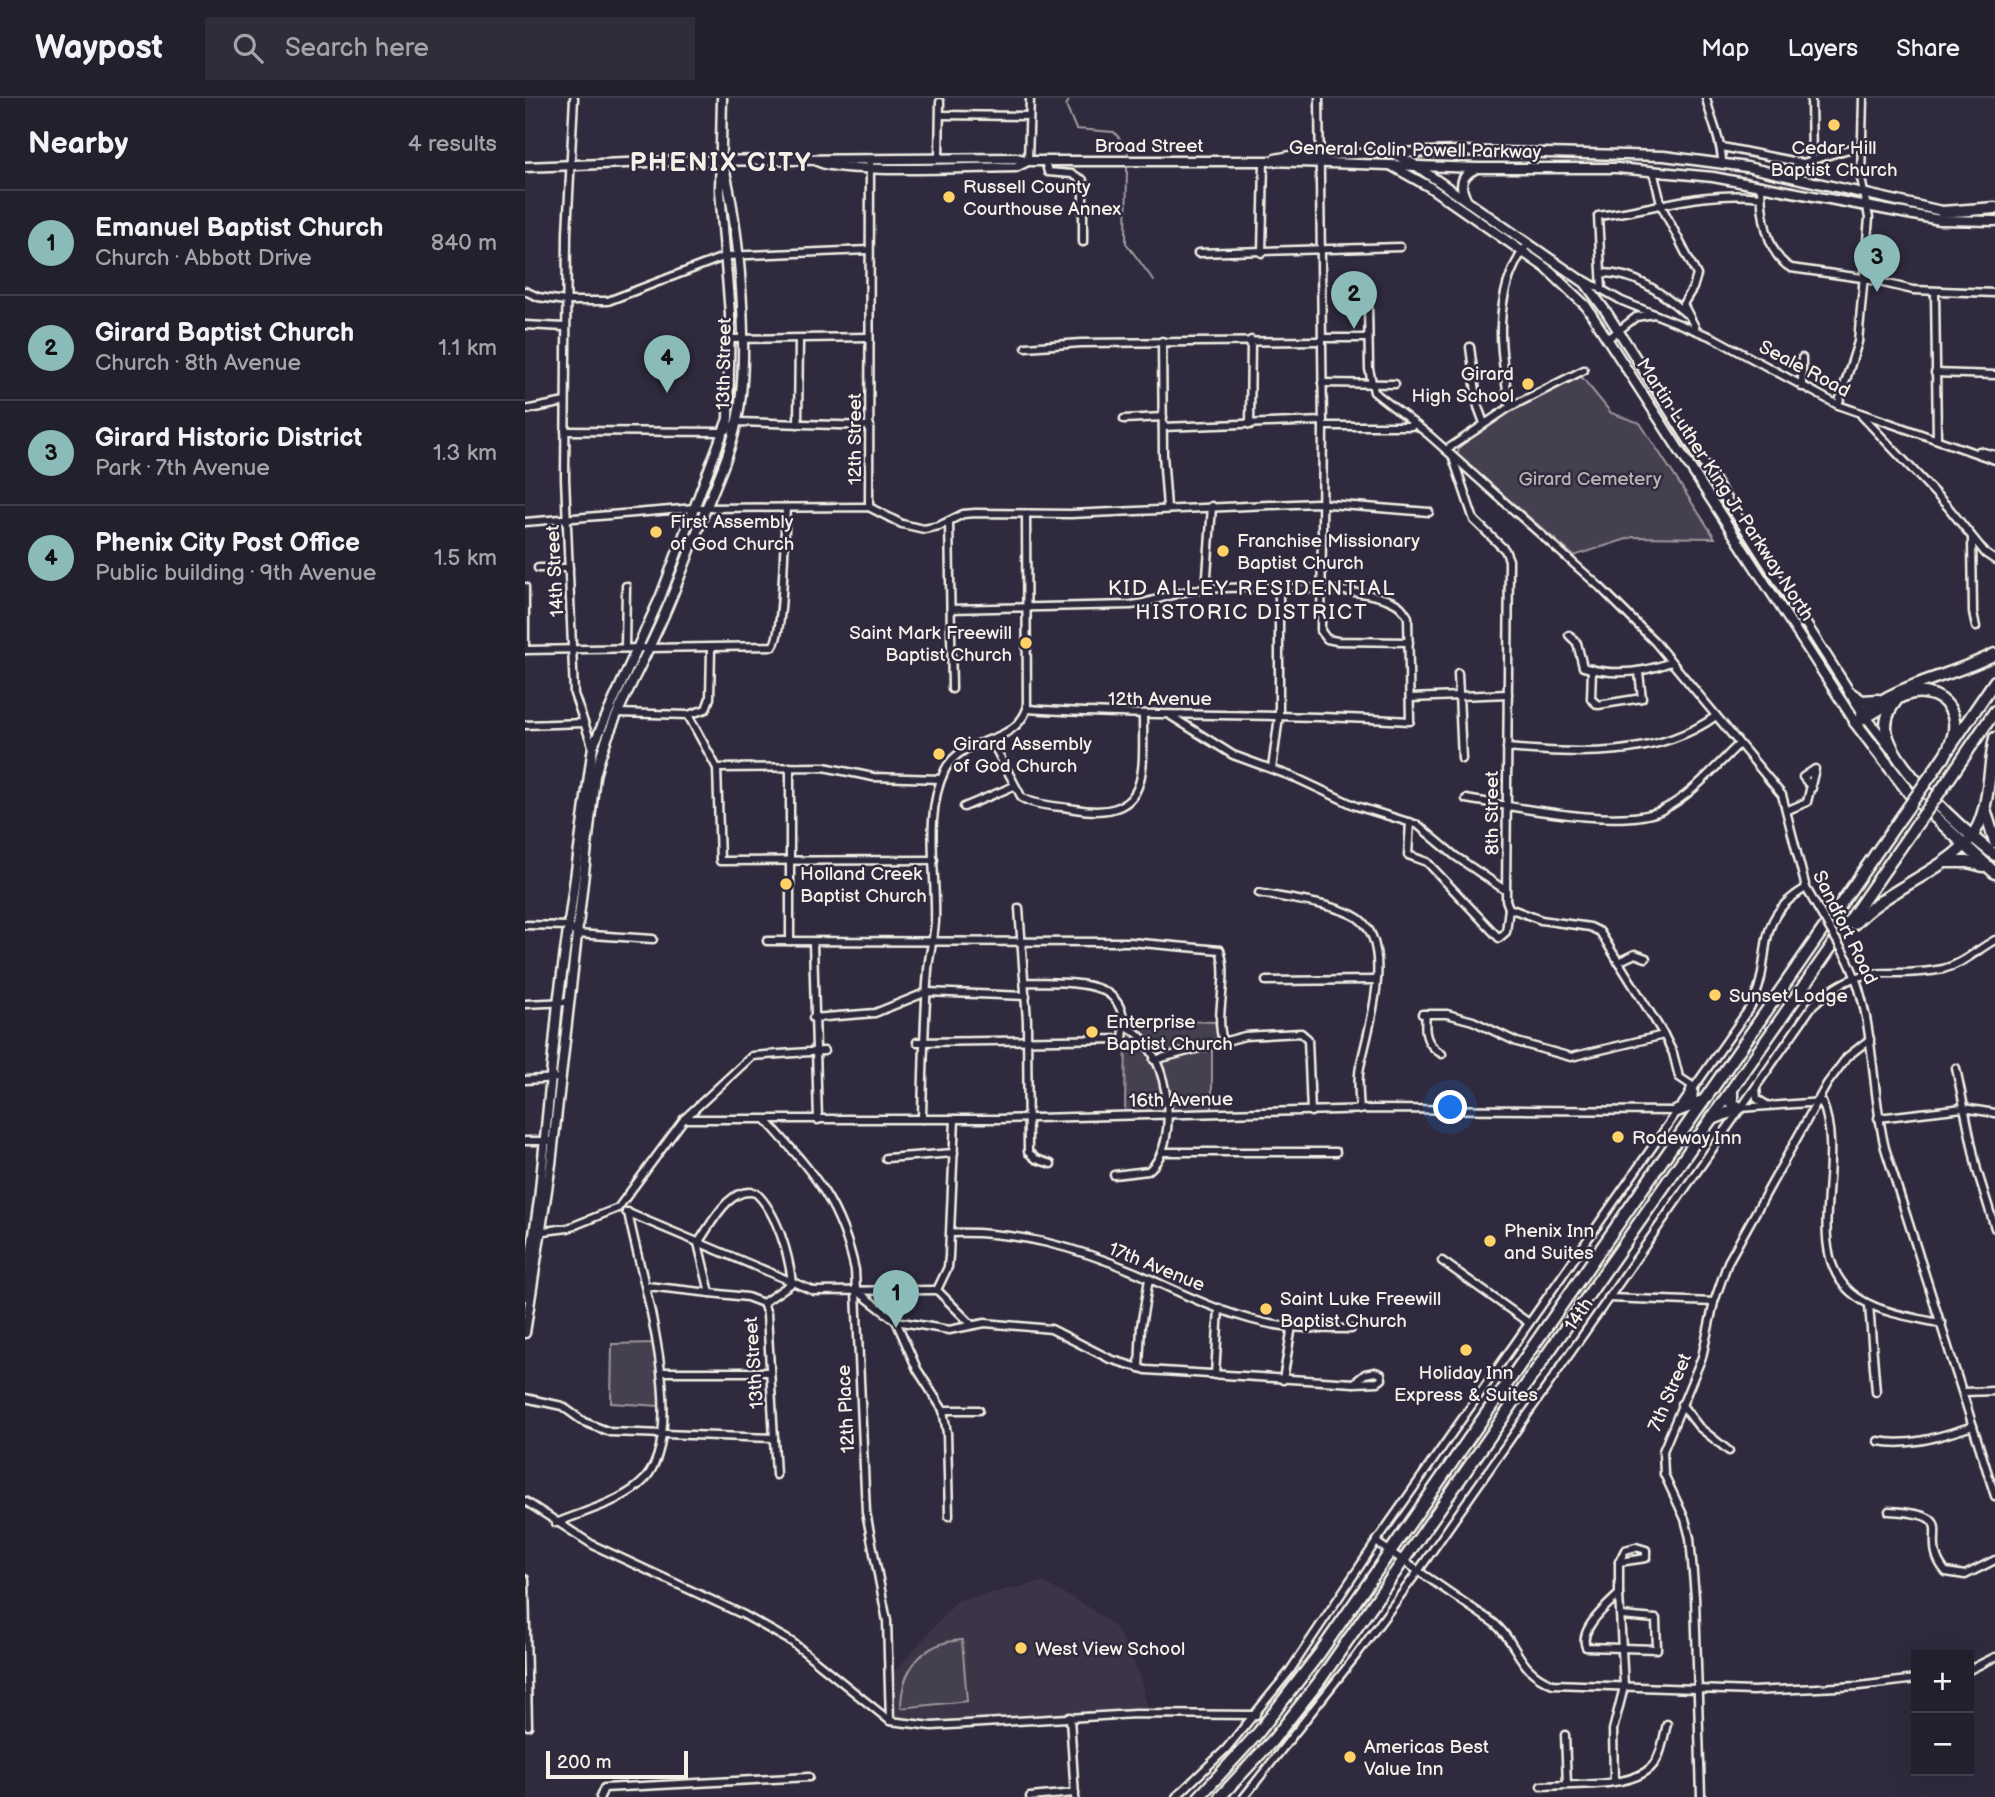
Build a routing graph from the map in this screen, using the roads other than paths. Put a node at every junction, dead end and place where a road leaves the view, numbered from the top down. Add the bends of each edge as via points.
1 (574, 98) edge
2 (722, 98) edge
3 (1030, 98) edge
4 (1319, 98) edge
5 (1706, 98) edge
6 (1811, 98) edge
7 (1863, 98) edge
8 (940, 102) dead end
9 (941, 115) junction
10 (1027, 116) junction
11 (1862, 145) junction
12 (1722, 147) junction
13 (1390, 152) junction
14 (1438, 152) junction
15 (1319, 154) junction
16 (939, 158) junction
17 (1028, 161) junction
18 (1045, 161) junction
19 (1267, 161) junction
20 (1812, 161) junction
21 (722, 162) junction
22 (1793, 162) junction
23 (870, 163) junction
24 (1722, 163) junction
25 (1320, 164) junction
26 (569, 165) junction
27 (1389, 165) junction
28 (1414, 165) junction
29 (525, 167) edge
30 (1478, 168) junction
31 (1653, 171) junction
32 (1777, 173) junction
33 (1793, 177) junction
34 (1761, 185) junction
35 (1428, 187) junction
36 (1777, 188) junction
37 (1863, 193) junction
38 (1761, 197) junction
39 (1662, 207) junction
40 (1867, 207) junction
41 (1470, 208) junction
42 (1995, 208) edge
43 (1942, 212) junction
44 (1995, 221) edge
45 (1083, 242) dead end
46 (1528, 244) junction
47 (1400, 247) dead end
48 (868, 250) junction
49 (1321, 252) junction
50 (1522, 252) junction
51 (1198, 253) dead end
52 (1262, 253) junction
53 (726, 256) junction
54 (737, 256) junction
55 (1569, 272) junction
56 (1602, 273) junction
57 (1862, 278) junction
58 (1602, 290) junction
59 (525, 291) edge
60 (1935, 291) junction
61 (1995, 293) edge
62 (565, 301) junction
63 (1368, 302) dead end
64 (1663, 316) junction
65 (1689, 317) junction
66 (525, 324) edge
67 (565, 327) junction
68 (1696, 329) junction
69 (1619, 331) junction
70 (869, 337) junction
71 (799, 338) junction
72 (1369, 338) junction
73 (1609, 338) junction
74 (730, 339) junction
75 (741, 339) junction
76 (1322, 339) junction
77 (1251, 340) junction
78 (1163, 341) junction
79 (1469, 346) dead end
80 (1026, 347) dead end
81 (1802, 358) dead end
82 (1584, 369) dead end
83 (1935, 373) junction
84 (1995, 375) edge
85 (1322, 383) junction
86 (1395, 384) dead end
87 (1371, 386) junction
88 (1802, 387) junction
89 (565, 402) junction
90 (1839, 405) junction
91 (1510, 407) junction
92 (525, 410) edge
93 (1861, 414) junction
94 (1163, 417) junction
95 (1124, 419) dead end
96 (737, 422) junction
97 (1323, 423) junction
98 (1484, 423) junction
99 (798, 424) junction
100 (1250, 425) junction
101 (870, 426) junction
102 (1414, 426) junction
103 (1163, 427) junction
104 (565, 431) junction
105 (724, 432) junction
106 (1937, 439) junction
107 (1446, 450) junction
108 (1452, 456) junction
109 (1995, 458) edge
110 (1322, 504) junction
111 (1212, 506) junction
112 (869, 507) junction
113 (695, 508) junction
114 (706, 508) junction
115 (1167, 508) junction
116 (786, 509) junction
117 (1429, 512) dead end
118 (1025, 514) junction
119 (567, 520) junction
120 (525, 522) edge
121 (949, 522) junction
122 (1972, 539) junction
123 (1995, 560) edge
124 (538, 568) dead end
125 (569, 568) junction
126 (626, 586) dead end
127 (525, 587) edge
128 (1279, 588) junction
129 (1322, 589) junction
130 (1206, 590) junction
131 (1026, 608) junction
132 (950, 609) junction
133 (1976, 627) dead end
134 (1569, 635) dead end
135 (1409, 642) junction
136 (625, 648) junction
137 (638, 648) junction
138 (649, 648) junction
139 (711, 648) junction
140 (525, 650) edge
141 (572, 650) junction
142 (1995, 654) edge
143 (1671, 662) junction
144 (1592, 669) junction
145 (1458, 673) dead end
146 (1639, 673) junction
147 (1995, 681) edge
148 (951, 689) dead end
149 (1458, 694) junction
150 (1508, 694) junction
151 (1850, 694) junction
152 (1899, 697) junction
153 (1410, 698) junction
154 (1885, 698) junction
155 (1027, 709) junction
156 (1995, 711) edge
157 (608, 712) junction
158 (619, 713) junction
159 (688, 715) junction
160 (1865, 715) junction
161 (1143, 716) junction
162 (1171, 716) junction
163 (1279, 716) junction
164 (1716, 716) junction
165 (1855, 722) junction
166 (584, 723) junction
167 (525, 725) edge
168 (1995, 738) edge
169 (991, 740) junction
170 (1739, 744) junction
171 (593, 746) junction
172 (1507, 748) junction
173 (1944, 758) junction
174 (1462, 760) dead end
175 (1903, 765) junction
176 (597, 767) junction
177 (790, 767) junction
178 (717, 768) junction
179 (1272, 769) junction
180 (941, 779) junction
181 (1014, 786) junction
182 (1812, 788) dead end
183 (1466, 799) dead end
184 (1984, 801) junction
185 (1507, 805) junction
186 (964, 807) dead end
187 (1788, 810) junction
188 (1410, 822) junction
189 (1970, 835) junction
190 (1995, 842) edge
191 (1965, 848) junction
192 (1995, 855) edge
193 (934, 860) junction
194 (791, 862) junction
195 (1946, 862) junction
196 (1992, 871) edge
197 (1806, 888) junction
198 (1505, 890) junction
199 (1259, 892) dead end
200 (1019, 908) dead end
201 (1509, 908) junction
202 (525, 925) edge
203 (569, 926) junction
204 (576, 934) junction
205 (653, 939) dead end
206 (1995, 940) edge
207 (767, 941) dead end
208 (790, 941) junction
209 (932, 941) junction
210 (813, 942) junction
211 (1021, 943) junction
212 (1833, 948) junction
213 (1646, 958) dead end
214 (1618, 962) junction
215 (1855, 976) junction
216 (1375, 980) junction
217 (1266, 981) dead end
218 (1025, 982) junction
219 (927, 992) junction
220 (1026, 996) junction
221 (563, 1002) junction
222 (525, 1004) edge
223 (813, 1018) junction
224 (1124, 1026) junction
225 (1664, 1035) junction
226 (1870, 1039) junction
227 (1027, 1041) junction
228 (1223, 1041) junction
229 (921, 1042) junction
230 (814, 1050) junction
231 (824, 1051) dead end
232 (1442, 1054) dead end
233 (1154, 1060) junction
234 (1956, 1068) dead end
235 (555, 1078) junction
236 (525, 1080) edge
237 (1757, 1082) junction
238 (1693, 1089) junction
239 (1733, 1091) junction
240 (1817, 1101) junction
241 (1702, 1102) junction
242 (1769, 1106) junction
243 (1740, 1108) junction
244 (1963, 1108) junction
245 (1360, 1110) junction
246 (1654, 1111) junction
247 (1677, 1111) junction
248 (1311, 1112) junction
249 (1995, 1113) edge
250 (1167, 1115) junction
251 (1029, 1118) junction
252 (1878, 1118) junction
253 (684, 1119) junction
254 (922, 1119) junction
255 (955, 1119) junction
256 (766, 1120) junction
257 (818, 1120) junction
258 (1713, 1120) junction
259 (1686, 1127) junction
260 (1662, 1133) junction
261 (548, 1140) junction
262 (525, 1141) edge
263 (1164, 1152) junction
264 (1336, 1152) dead end
265 (954, 1153) junction
266 (886, 1158) dead end
267 (1051, 1164) dead end
268 (1114, 1175) dead end
269 (618, 1208) junction
270 (628, 1212) junction
271 (1995, 1228) edge
272 (537, 1232) junction
273 (951, 1233) junction
274 (698, 1243) junction
275 (1442, 1261) dead end
276 (1149, 1279) junction
277 (792, 1283) junction
278 (647, 1286) junction
279 (856, 1290) junction
280 (937, 1290) junction
281 (710, 1293) junction
282 (525, 1296) edge
283 (1608, 1298) junction
284 (1714, 1302) junction
285 (763, 1303) junction
286 (1869, 1305) junction
287 (1219, 1308) junction
288 (897, 1321) junction
289 (1529, 1323) junction
290 (1942, 1324) junction
291 (972, 1325) junction
292 (1292, 1326) junction
293 (1352, 1329) dead end
294 (525, 1332) edge
295 (1139, 1368) junction
296 (661, 1372) junction
297 (769, 1372) junction
298 (1215, 1375) junction
299 (1283, 1380) junction
300 (1354, 1383) dead end
301 (1995, 1391) edge
302 (1877, 1392) dead end
303 (1963, 1392) junction
304 (525, 1398) edge
305 (1681, 1404) junction
306 (943, 1410) junction
307 (979, 1410) dead end
308 (1973, 1426) junction
309 (660, 1435) junction
310 (774, 1438) junction
311 (1878, 1441) dead end
312 (1729, 1451) dead end
313 (776, 1475) dead end
314 (1995, 1496) edge
315 (525, 1501) edge
316 (1889, 1511) dead end
317 (949, 1516) dead end
318 (556, 1523) junction
319 (1376, 1542) junction
320 (1391, 1551) junction
321 (1404, 1559) junction
322 (1995, 1560) edge
323 (1619, 1562) dead end
324 (1419, 1570) junction
325 (525, 1579) edge
326 (1619, 1594) junction
327 (1621, 1616) junction
328 (1623, 1650) junction
329 (1995, 1657) edge
330 (1974, 1668) edge
331 (1911, 1680) edge
332 (1624, 1687) junction
333 (1699, 1689) junction
334 (1257, 1716) junction
335 (1070, 1717) junction
336 (890, 1721) junction
337 (1667, 1724) dead end
338 (528, 1726) dead end
339 (1565, 1735) dead end
340 (809, 1777) dead end
341 (1613, 1781) junction
342 (1567, 1784) junction
343 (1541, 1786) dead end
344 (1075, 1795) edge
345 (600, 1797) edge
346 (1030, 1797) edge
347 (1176, 1797) edge
348 (1199, 1797) edge
349 (1220, 1797) edge
350 (1244, 1797) edge
351 (1701, 1797) edge

1 - 26 street, 14th Street
2 - 21 main road, 13th Street
3 - 10 street
4 - 15 street
5 - 12 street
6 - 20 street
7 - 11 street
8 - 9 street
9 - 10 street
9 - 16 street
10 - 17 street
11 - 20 street
11 - 37 street
12 - 22 street
12 - 24 street
13 - 14 main road, General Colin Powell Parkway
13 - 15 main road, General Colin Powell Parkway
13 - 28 main road, Martin Luther King Jr Parkway North
14 - 24 main road, General Colin Powell Parkway via 1608,153
14 - 28 main road
15 - 19 main road, General Colin Powell Parkway
15 - 25 street
16 - 17 main road, Broad Street
16 - 23 main road, Broad Street
17 - 18 main road, Broad Street
17 - 23 main road, Broad Street via 1016,167
18 - 19 main road, Broad Street
18 - 45 street via 1048,172 1072,173 1083,180
19 - 25 main road, General Colin Powell Parkway
19 - 52 street
20 - 22 street
21 - 23 main road, Broad Street
21 - 26 main road, Broad Street
21 - 53 main road, 13th Street
21 - 54 main road, 13th Street
22 - 33 street
23 - 48 street, 12th Street
24 - 32 main road, General Colin Powell Parkway
25 - 27 main road, General Colin Powell Parkway
25 - 49 street
26 - 29 main road, Broad Street
26 - 62 street, 14th Street
27 - 28 main road, General Colin Powell Parkway
27 - 35 main road, Martin Luther King Jr Parkway North
28 - 30 main road, General Colin Powell Parkway
28 - 35 main road
28 - 41 main road, Martin Luther King Jr Parkway North
30 - 31 main road, General Colin Powell Parkway
30 - 41 main road via 1463,178 1461,185
31 - 34 main road, General Colin Powell Parkway
31 - 39 street
32 - 33 main road, General Colin Powell Parkway
32 - 36 street
33 - 37 main road, General Colin Powell Parkway
34 - 36 main road, General Colin Powell Parkway
34 - 38 street
35 - 41 main road, Martin Luther King Jr Parkway North
36 - 40 main road, General Colin Powell Parkway
37 - 40 street
37 - 43 main road, General Colin Powell Parkway
38 - 39 street via 1719,194
38 - 57 street via 1773,248 1787,265
39 - 56 street via 1598,216
39 - 65 street via 1697,275 1683,303
40 - 44 main road, General Colin Powell Parkway via 1940,220
40 - 57 street
41 - 46 main road, Martin Luther King Jr Parkway North
41 - 50 main road, Martin Luther King Jr Parkway North
42 - 43 highway
43 - 44 main road, General Colin Powell Parkway
46 - 50 street
46 - 55 main road, Martin Luther King Jr Parkway North
47 - 49 street
48 - 54 street
48 - 70 street, 12th Street
49 - 52 street
49 - 76 street
50 - 73 main road, Martin Luther King Jr Parkway North via 1571,290
50 - 91 street via 1501,315
51 - 52 street
53 - 54 street
53 - 62 street via 620,298
53 - 74 main road, 13th Street
54 - 75 main road, 13th Street
55 - 58 street, Seale Road
55 - 69 main road, Martin Luther King Jr Parkway North via 1584,283
56 - 58 street
56 - 65 street via 1622,273 1641,282
57 - 60 street
57 - 90 street via 1858,342
58 - 64 street, Seale Road
59 - 62 street
60 - 61 street
60 - 83 street
62 - 67 street, 14th Street
63 - 72 street
64 - 68 street, Seale Road
64 - 69 street via 1636,317
65 - 68 street
66 - 67 street
67 - 89 street, 14th Street
68 - 88 street, Seale Road
69 - 73 street
69 - 151 main road, Martin Luther King Jr Parkway North
70 - 71 street
70 - 101 street, 12th Street
71 - 75 street
71 - 99 street
72 - 76 street
72 - 87 street
73 - 165 main road, Martin Luther King Jr Parkway North
74 - 75 street
74 - 105 main road, 13th Street via 730,400
75 - 96 main road, 13th Street
76 - 77 street
76 - 85 street
77 - 78 street
77 - 100 street
78 - 80 street
78 - 94 street
79 - 98 street
81 - 88 street
82 - 91 street
83 - 84 street
83 - 106 street
85 - 87 street
85 - 97 street
86 - 87 street
87 - 102 street, Sandfort Road
88 - 90 street, Seale Road
89 - 92 street
89 - 104 street, 14th Street
90 - 93 street, Seale Road
91 - 98 street
93 - 106 street, Seale Road
93 - 122 street
94 - 95 street
94 - 103 street
96 - 99 street
96 - 105 street
96 - 114 main road, 13th Street
97 - 100 street
97 - 102 street
97 - 110 street
98 - 107 street
99 - 101 street
100 - 103 street
101 - 112 street, 12th Street
102 - 107 street, Sandfort Road
103 - 115 street
104 - 105 street
104 - 119 street, 14th Street
105 - 113 main road, 13th Street
106 - 109 street, Seale Road
107 - 108 street, Sandfort Road
108 - 143 street, Sandfort Road via 1617,602
108 - 150 street, 8th Street via 1473,520 1499,542 1509,560
110 - 111 street, 12th Street
110 - 117 street, 12th Street
110 - 129 street
111 - 115 street, 12th Street
111 - 130 street
112 - 116 street
112 - 121 street, 12th Street via 913,527 934,528
113 - 114 street
113 - 119 street
113 - 137 main road, 13th Street
114 - 116 street
114 - 138 main road, 13th Street
115 - 118 street, 12th Street via 1072,517
116 - 139 street via 781,609 773,646
118 - 121 street, 12th Street via 963,514
118 - 131 street
119 - 120 street
119 - 125 street, 14th Street
121 - 132 street
122 - 123 street
122 - 133 street
124 - 125 street
125 - 141 street, 14th Street
126 - 136 street
127 - 140 street
128 - 129 street
128 - 130 street
128 - 163 street
129 - 135 street via 1392,601 1408,617
129 - 135 street via 1323,636 1337,641
130 - 131 street via 1142,604
131 - 132 street
131 - 155 street
132 - 148 street
134 - 144 street via 1577,643 1583,667
135 - 153 street
136 - 137 street
136 - 141 street
137 - 138 street
137 - 157 main road, 13th Street
138 - 139 street
138 - 158 main road, 13th Street
139 - 159 street via 709,704
140 - 141 street
141 - 166 street, 14th Street via 574,694
142 - 154 highway
143 - 146 street
143 - 164 street, Sandfort Road
144 - 146 street
144 - 146 street via 1591,699 1598,705 1641,698
145 - 149 street
147 - 173 highway
149 - 150 street
149 - 153 street
149 - 174 street
150 - 172 street, 8th Street
151 - 154 highway via 1865,701
151 - 160 main road, Martin Luther King Jr Parkway North
152 - 160 highway
152 - 173 highway via 1926,692 1950,709 1955,722
152 - 175 highway via 1888,712 1886,728
153 - 163 street, 12th Avenue via 1410,721
154 - 160 highway
155 - 161 street, 12th Avenue
155 - 169 street via 1011,731
156 - 212 highway, bridge
157 - 158 street
157 - 171 main road
158 - 159 street
158 - 176 main road
159 - 178 street
160 - 165 highway
160 - 175 main road, Martin Luther King Jr Parkway North
161 - 162 street, 12th Avenue
161 - 181 street via 1142,780 1124,806 1103,812 1027,801
162 - 163 street, 12th Avenue
162 - 179 street via 1223,751
163 - 179 street
164 - 170 street, Sandfort Road
164 - 172 street via 1680,738 1598,752
165 - 191 highway, Martin Luther King Jr Parkway North via 1910,794
166 - 167 street
166 - 171 street, 14th Street
168 - 184 highway
169 - 180 street via 960,751
169 - 181 street
170 - 185 street via 1671,805 1651,814 1569,817
170 - 187 street, Sandfort Road via 1782,795
171 - 176 street, 14th Street
171 - 203 main road, 14th Street
172 - 185 street, 8th Street
173 - 241 highway, bridge
175 - 189 highway, Martin Luther King Jr Parkway North
176 - 204 main road, 14th Street
177 - 178 street
177 - 180 street
177 - 194 street
178 - 194 street via 720,862
179 - 188 street via 1356,806
180 - 193 street
181 - 186 street
182 - 187 street via 1807,802
183 - 185 street
184 - 189 highway via 1979,825
184 - 190 highway
185 - 198 street, 8th Street
187 - 197 street, Sandfort Road
188 - 198 street
188 - 201 street via 1408,855 1427,862 1499,938 1506,932
189 - 191 highway
189 - 192 highway, Martin Luther King Jr Parkway North
191 - 195 highway
191 - 196 highway, Martin Luther King Jr Parkway North
193 - 194 street
193 - 209 street
194 - 208 street
195 - 196 highway via 1968,862
195 - 212 highway via 1875,904
197 - 215 street, Sandfort Road, bridge
197 - 238 street via 1774,915 1756,996
198 - 201 street, 8th Street
199 - 216 street via 1343,911 1359,919 1376,948
200 - 211 street
201 - 214 street via 1590,927 1600,932
202 - 203 street
203 - 204 street
203 - 221 main road, 14th Street
204 - 205 street
204 - 221 main road, 14th Street
206 - 215 street, 14th via 1944,968
207 - 208 street
208 - 210 street
209 - 210 street
209 - 211 street
209 - 219 street
210 - 223 street
211 - 218 street
211 - 228 street via 1141,942 1220,950 1219,1028
212 - 239 highway
213 - 214 street via 1635,954
214 - 225 street
215 - 226 street, Sandfort Road
215 - 237 street, 14th via 1813,1005
216 - 217 street
216 - 245 street via 1373,1019 1359,1077
218 - 220 street
218 - 224 street via 1091,986 1107,992 1119,1002
219 - 220 street
219 - 223 street via 875,1013
219 - 229 street
220 - 227 street
221 - 222 street
221 - 235 main road, 14th Street
223 - 230 street
224 - 227 street via 1119,1041
224 - 233 street via 1138,1032
225 - 232 street via 1571,1057 1517,1042 1473,1021 1424,1014 1427,1039
225 - 238 street via 1679,1077
226 - 240 street, 7th Street via 1840,1065
226 - 252 street, Sandfort Road
227 - 229 street
227 - 251 street
228 - 233 street
228 - 248 street via 1305,1034
229 - 254 street
230 - 231 street
230 - 253 street via 752,1056
230 - 257 street
233 - 250 street via 1166,1094
234 - 244 street
235 - 236 street
235 - 261 main road, 14th Street
237 - 242 street via 1756,1097
237 - 243 street, 14th
238 - 241 highway via 1691,1100
238 - 247 street
239 - 243 highway via 1732,1103
239 - 258 highway
240 - 242 street
240 - 284 street, 7th Street via 1728,1262
240 - 286 street via 1827,1114 1831,1143 1829,1259 1844,1287
241 - 247 highway
241 - 259 highway
242 - 243 street
243 - 258 highway
243 - 283 street, 14th
244 - 249 street
244 - 252 street
244 - 271 street
245 - 246 street, 16th Avenue
245 - 248 street, 16th Avenue
246 - 247 street, 16th Avenue
246 - 260 street via 1663,1120
247 - 259 highway via 1688,1116
247 - 260 street
248 - 250 street, 16th Avenue
250 - 251 street, 16th Avenue
250 - 263 street
251 - 255 street, 16th Avenue
251 - 267 street via 1028,1152
252 - 290 street, Sandfort Road
253 - 256 street, 16th Avenue
253 - 269 street
254 - 255 street, 16th Avenue
254 - 257 street, 16th Avenue
255 - 265 street
256 - 257 street, 16th Avenue
256 - 279 street, 12th Place via 827,1192 849,1242
258 - 321 highway
259 - 320 highway
260 - 289 street
261 - 262 street
261 - 272 main road, 14th Street
263 - 264 street
263 - 268 street via 1148,1171
265 - 266 street
265 - 273 street
269 - 270 street
269 - 272 street via 568,1228
270 - 274 street
270 - 278 street
272 - 282 main road
272 - 294 main road
273 - 276 street, 17th Avenue via 1040,1239
273 - 280 street via 948,1267
274 - 277 street
274 - 277 street via 731,1199 751,1191 763,1201 775,1226
274 - 281 street
275 - 289 street
276 - 287 street, 17th Avenue
276 - 295 street
277 - 279 street via 814,1291
277 - 285 street, 13th Street
278 - 281 street
278 - 296 street
279 - 280 street
279 - 288 street
279 - 336 street, 12th Place via 866,1512 887,1621
280 - 291 street
281 - 285 street
283 - 284 street
283 - 324 street, 14th
284 - 305 street, 7th Street via 1702,1357
285 - 297 street, 13th Street
286 - 290 street
286 - 302 street
287 - 292 street, 17th Avenue via 1263,1323
287 - 298 street
288 - 291 street via 949,1330
288 - 306 street via 917,1369
289 - 319 street
290 - 303 street, Sandfort Road
291 - 295 street via 1051,1329 1110,1359
292 - 293 street, 17th Avenue
292 - 299 street
295 - 298 street
296 - 297 street
296 - 309 street
297 - 310 street, 13th Street
298 - 299 street
299 - 300 street
301 - 303 street
303 - 308 street, Sandfort Road
304 - 309 street via 562,1406 594,1427
305 - 312 street via 1699,1427
305 - 333 street, 7th Street via 1665,1441 1662,1464 1690,1538
306 - 307 street
306 - 317 street
308 - 311 street via 1912,1443
308 - 314 street, Sandfort Road
309 - 310 street
309 - 318 street via 650,1472 639,1485
310 - 313 street, 13th Street
315 - 318 street
316 - 322 street via 1931,1518 1937,1556 1946,1572 1965,1575
318 - 336 street via 792,1642
319 - 320 street
319 - 334 street
320 - 321 street
320 - 348 highway via 1280,1707
321 - 324 street
321 - 349 highway via 1298,1710
323 - 326 street
324 - 332 street via 1503,1631 1522,1664 1539,1679 1561,1685
324 - 350 street, 14th
325 - 338 street
326 - 327 street
326 - 328 street via 1600,1613 1583,1641 1592,1649
327 - 328 street
327 - 328 street via 1656,1619 1659,1637 1657,1649
328 - 332 street
329 - 330 street
331 - 333 street via 1859,1686
332 - 333 street
332 - 341 street via 1613,1730
333 - 351 street, 7th Street
334 - 335 street
334 - 347 street
335 - 336 street via 932,1726
335 - 344 street
337 - 341 street via 1652,1766 1633,1779
339 - 342 street
340 - 345 street via 604,1788
341 - 342 street
342 - 343 street
344 - 346 street

